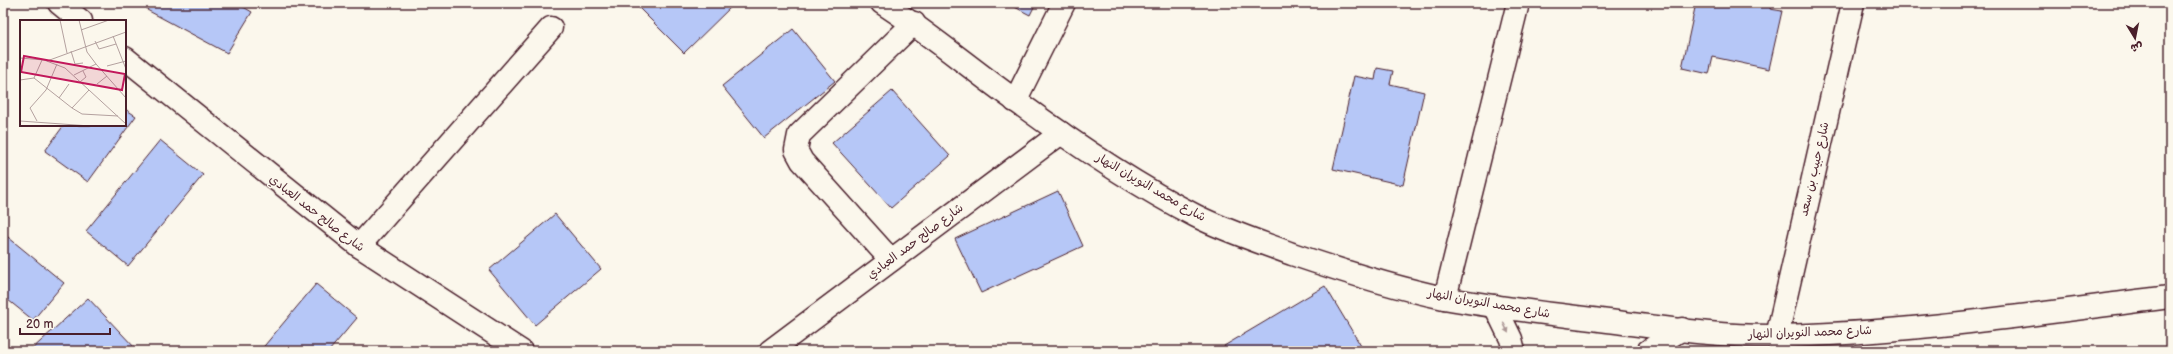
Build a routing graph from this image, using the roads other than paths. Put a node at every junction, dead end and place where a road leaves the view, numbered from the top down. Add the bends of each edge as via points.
1 (60, 3) edge
2 (882, 3) edge
3 (1064, 3) edge
4 (1518, 3) edge
5 (1853, 3) edge
6 (80, 20) edge
7 (914, 23) junction
8 (551, 28) dead end
9 (126, 59) edge
10 (1015, 101) junction
11 (1061, 132) junction
12 (359, 246) junction
13 (891, 260) junction
14 (2170, 296) edge
15 (1444, 298) junction
16 (1495, 306) junction
17 (1682, 329) junction
18 (1777, 336) junction
19 (521, 351) edge
20 (770, 351) edge
21 (1514, 351) edge
22 (1648, 351) edge

1 - 6 street
2 - 7 street, شارع محمد النويران النهار
3 - 10 street
4 - 15 street
5 - 18 street, شارع حبيب بن سعد
7 - 10 street, شارع محمد النويران النهار
7 - 13 street via 799,135 796,150 802,161
8 - 12 street
9 - 12 street, شارع صالح حمد العبادي
10 - 11 street, شارع محمد النويران النهار
11 - 13 street, شارع صالح حمد العبادي
11 - 15 street, شارع محمد النويران النهار via 1128,177 1197,216 1264,244 1325,265
12 - 19 street, شارع صالح حمد العبادي
13 - 20 street, شارع صالح حمد العبادي
14 - 18 street, شارع محمد النويران النهار via 2041,314 1859,332
15 - 16 street, شارع محمد النويران النهار
16 - 17 street, شارع محمد النويران النهار
16 -> 21 street
17 - 18 street, شارع محمد النويران النهار
17 - 22 street

